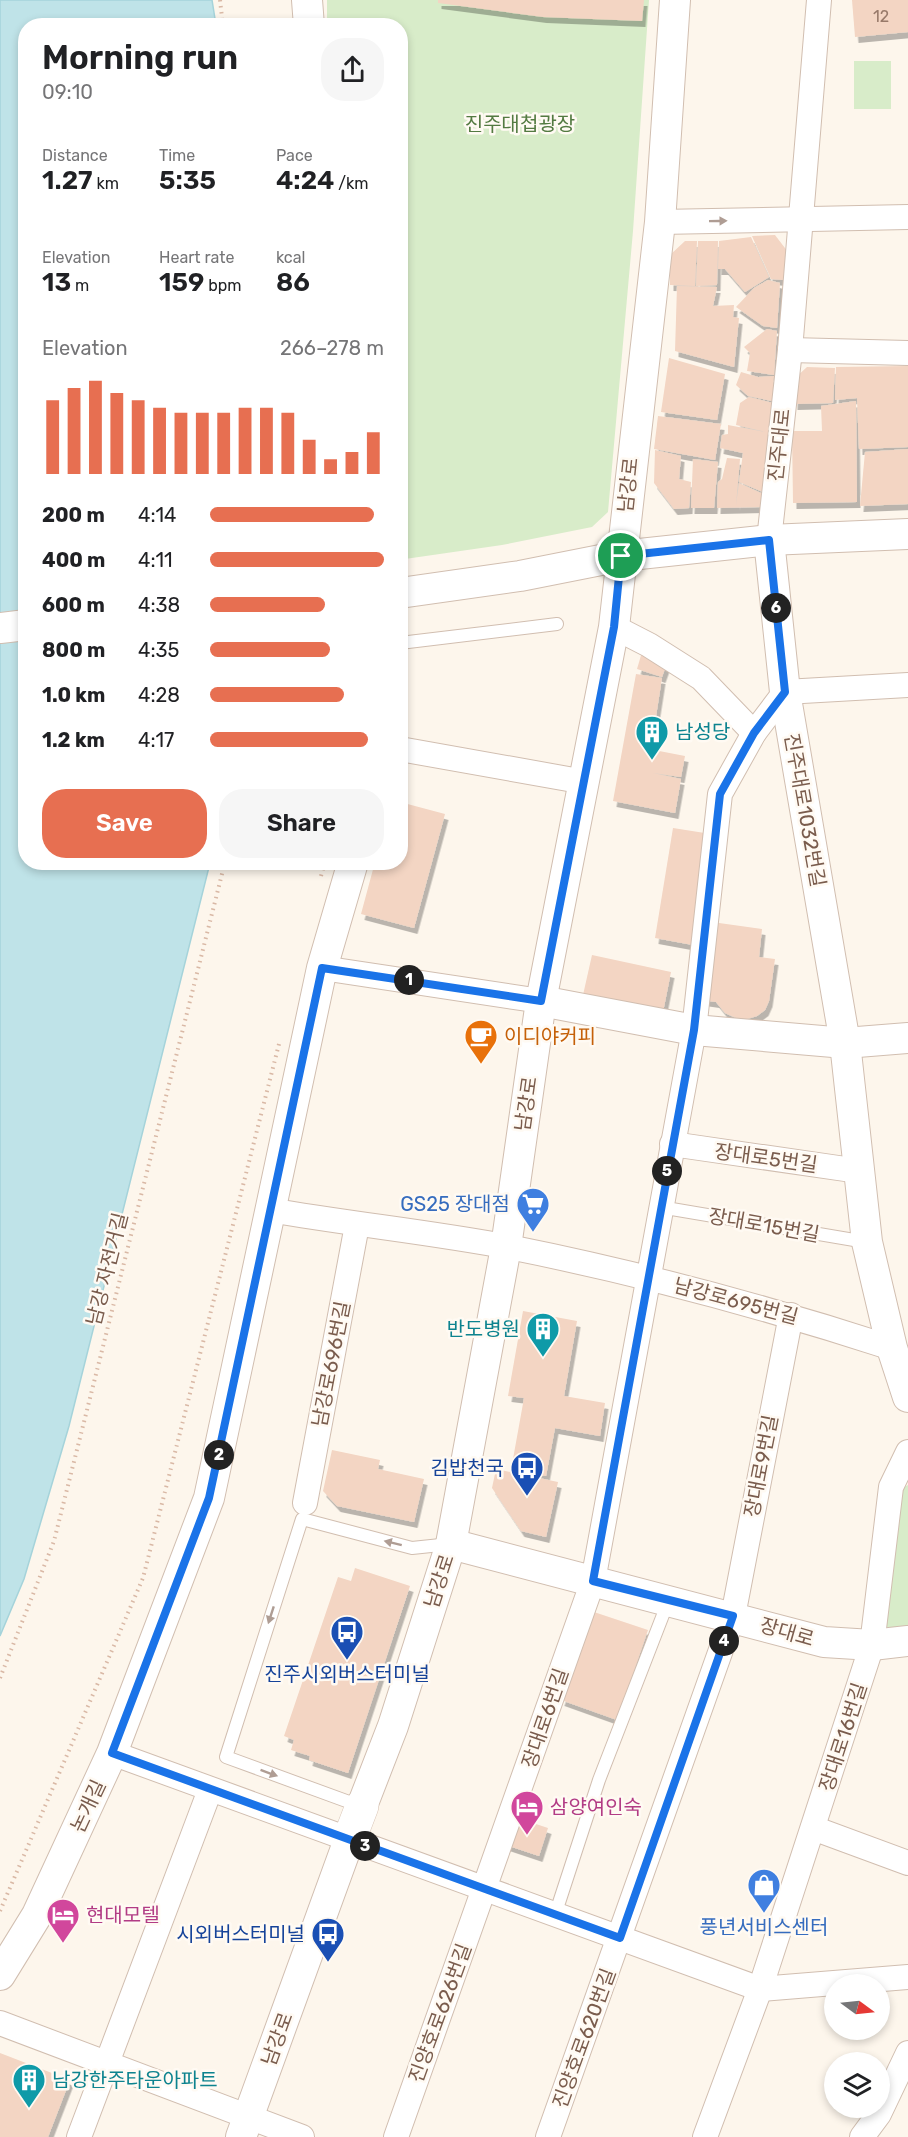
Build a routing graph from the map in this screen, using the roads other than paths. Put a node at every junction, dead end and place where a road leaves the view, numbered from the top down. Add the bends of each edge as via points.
1 (307, 0) edge
2 (675, 0) edge
3 (819, 0) edge
4 (308, 18) edge
5 (908, 217) edge
6 (801, 220) junction
7 (660, 222) junction
8 (789, 350) junction
9 (908, 353) edge
10 (908, 534) edge
11 (769, 540) junction
12 (621, 556) junction
13 (408, 592) edge
14 (557, 624) dead end
15 (18, 627) edge
16 (614, 627) junction
17 (0, 628) edge
18 (408, 642) edge
19 (908, 685) edge
20 (785, 692) junction
21 (754, 733) junction
22 (408, 750) edge
23 (585, 782) junction
24 (351, 870) edge
25 (322, 968) junction
26 (541, 1001) junction
27 (694, 1030) junction
28 (908, 1038) edge
29 (845, 1043) junction
30 (672, 1144) junction
31 (859, 1171) junction
32 (660, 1207) junction
33 (270, 1210) junction
34 (357, 1225) junction
35 (867, 1242) junction
36 (506, 1247) junction
37 (647, 1277) junction
38 (791, 1315) junction
39 (892, 1348) junction
40 (908, 1397) edge
41 (908, 1452) edge
42 (899, 1490) edge
43 (305, 1503) dead end
44 (451, 1544) junction
45 (593, 1581) junction
46 (668, 1602) junction
47 (733, 1616) junction
48 (908, 1641) edge
49 (872, 1645) junction
50 (112, 1753) junction
51 (210, 1790) junction
52 (362, 1806) junction
53 (813, 1828) junction
54 (349, 1840) junction
55 (908, 1863) edge
56 (485, 1889) junction
57 (555, 1915) junction
58 (620, 1938) junction
59 (0, 1975) edge
60 (908, 1977) edge
61 (760, 1989) junction
62 (0, 2023) edge
63 (908, 2053) edge
64 (106, 2062) junction
65 (245, 2127) edge
66 (78, 2137) edge
67 (302, 2137) edge
68 (396, 2137) edge
69 (548, 2137) edge
70 (705, 2137) edge
71 (862, 2137) edge

1 - 4 street
2 - 7 street, 남강로
3 - 6 street, 진주대로
5 - 6 street
7 -> 6 street
6 - 8 street, 진주대로
7 - 12 street, 남강로
8 - 9 street
8 - 11 street, 진주대로
10 - 11 street
11 - 12 street
11 - 20 street, 진주대로1032번길
12 - 13 street
12 - 16 street, 남강로
14 - 18 lane
15 - 17 street
16 - 21 street via 701,678
16 - 23 street, 남강로
19 - 20 street
20 - 21 street
20 - 29 street, 진주대로1032번길
21 - 27 street via 720,794
22 - 23 street
23 - 26 street, 남강로
24 - 25 street, 논개길
25 - 26 street
25 - 33 street, 논개길
26 - 27 street
26 - 36 street, 남강로
27 - 29 street
27 - 30 street
28 - 29 street
29 - 31 street
30 - 31 street, 장대로5번길
30 - 32 street
31 - 35 street
32 - 35 lane, 장대로15번길
32 - 37 street
33 - 34 street
33 - 50 street, 논개길 via 209,1498
34 - 36 street
34 - 43 street, 남강로696번길
35 - 39 street
36 - 37 street, 남강로695번길
36 - 44 street, 남강로
37 - 38 street, 남강로695번길
37 - 45 street
38 - 39 street, 남강로695번길
38 - 47 street, 장대로9번길
39 - 40 street
41 - 42 street via 891,1487
42 - 49 street
44 - 45 street, 장대로
44 - 52 street, 남강로 via 393,1726
44 -> 52 lane via 412,1548 302,1519 226,1757
45 - 46 street, 장대로
45 - 56 street, 장대로6번길
46 - 47 street, 장대로
46 - 57 lane via 599,1780
47 - 49 street, 장대로 via 824,1642
47 - 58 street, 장대로9번길
48 - 49 street, 장대로
49 - 53 street, 장대로16번길
50 - 51 street
50 - 59 street, 논개길 via 37,1915
51 - 54 street
51 - 64 street
52 - 54 main road, 남강로
53 - 55 street
53 - 61 street, 장대로16번길
54 - 56 street
54 - 65 street, 남강로
56 - 57 street
56 - 68 street, 진양호로626번길
57 - 58 street
58 - 61 street
58 - 69 street, 진양호로620번길
60 - 61 street
61 - 70 street, 장대로16번길
62 - 64 street
63 - 71 street via 879,2114
64 - 65 street
64 - 66 street
65 - 67 street

